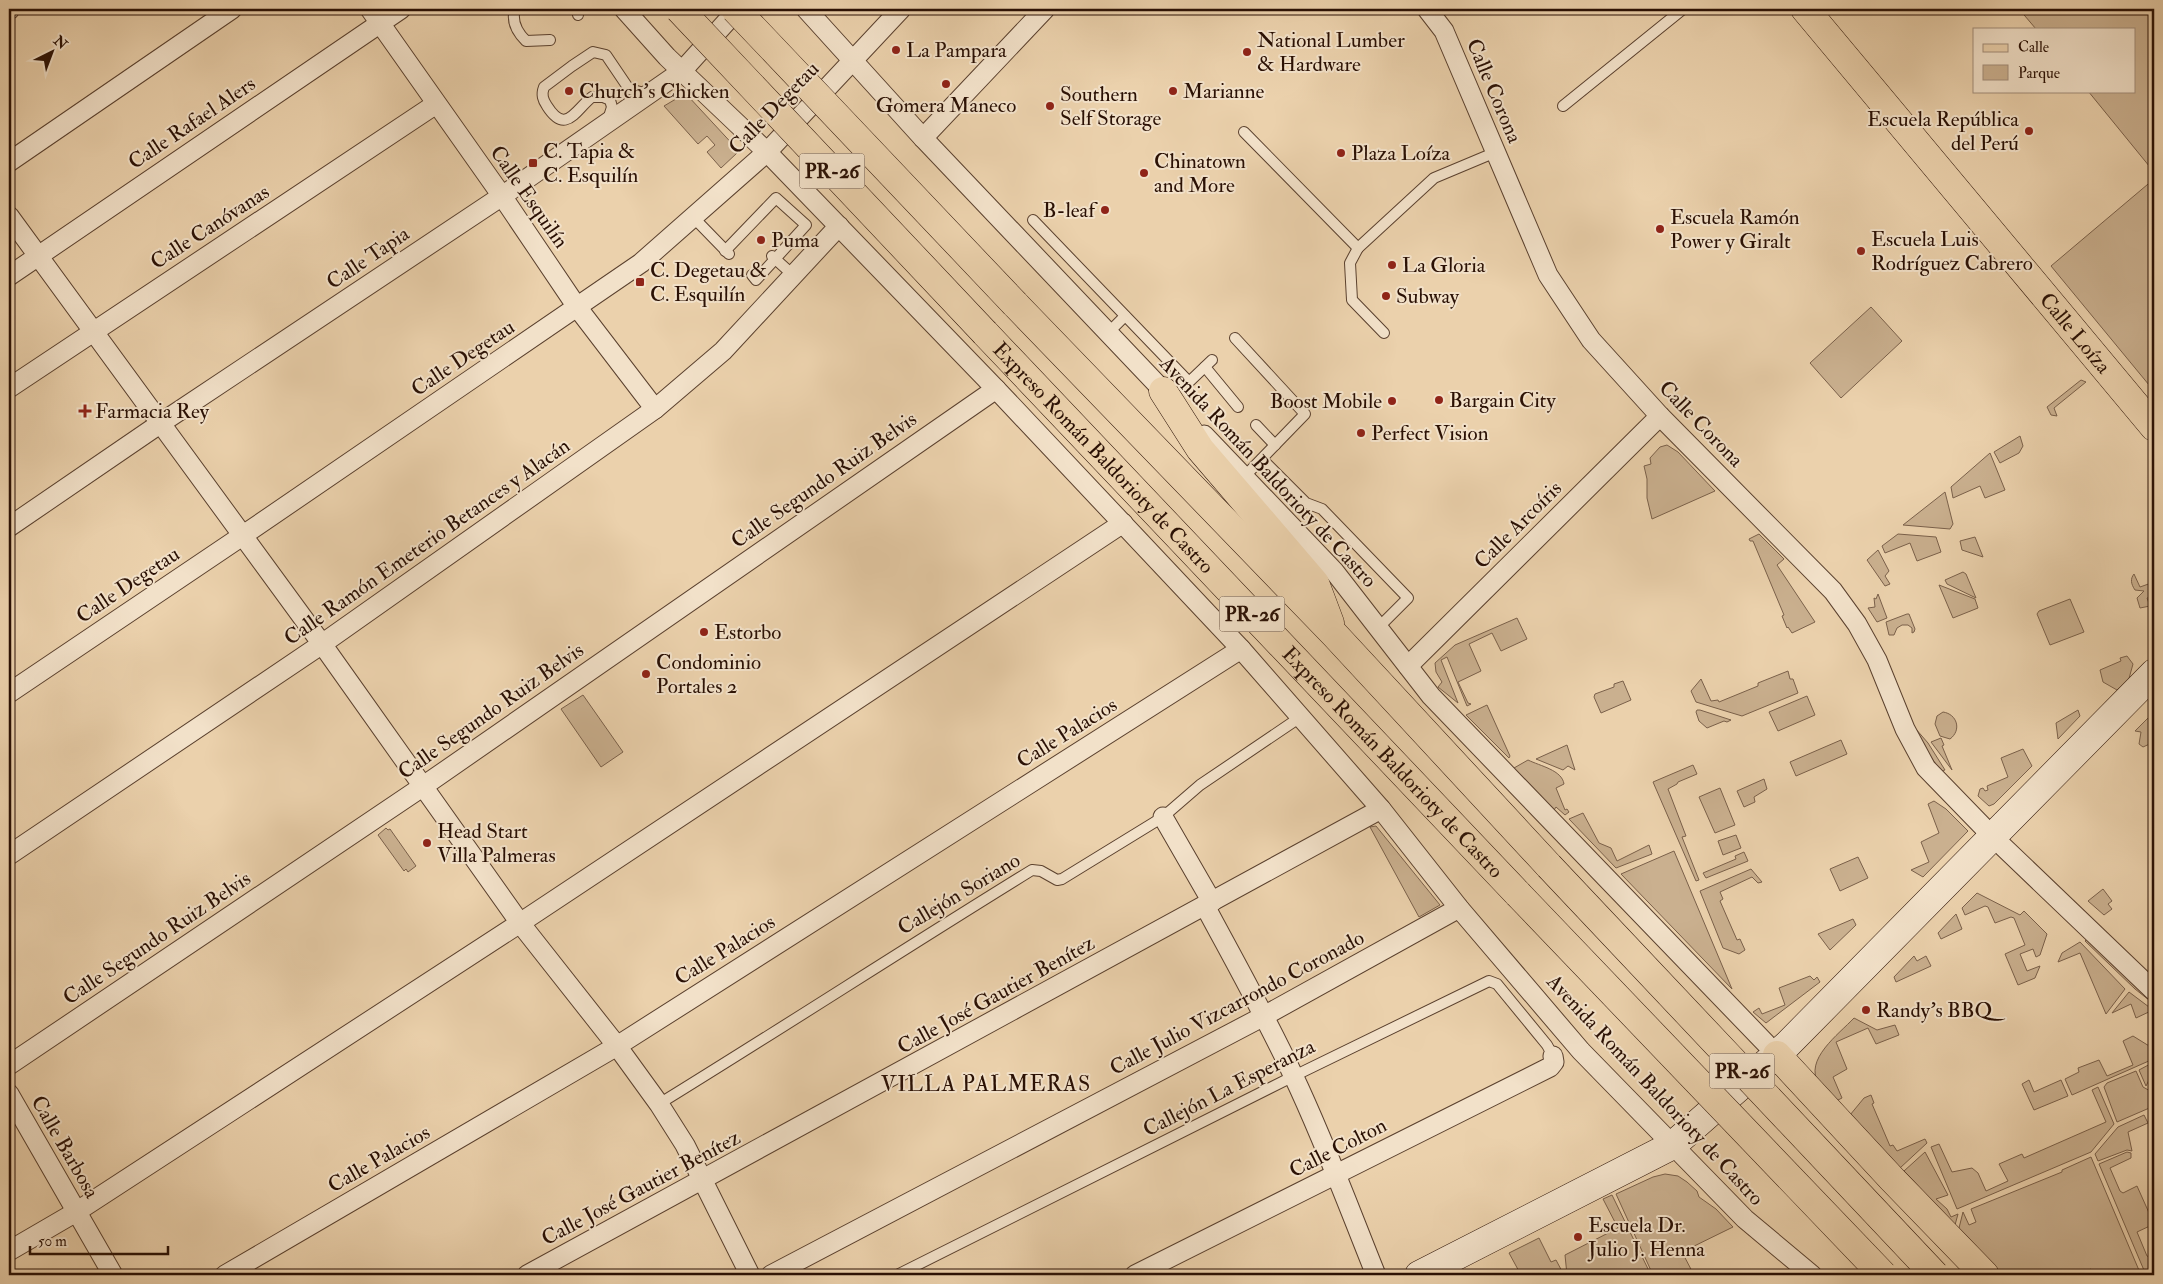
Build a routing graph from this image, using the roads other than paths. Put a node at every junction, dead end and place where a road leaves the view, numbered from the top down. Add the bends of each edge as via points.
1 (232, 9) edge
2 (401, 9) edge
3 (515, 9) edge
4 (624, 9) edge
5 (679, 9) edge
6 (737, 9) edge
7 (806, 9) edge
8 (900, 9) edge
9 (1045, 9) edge
10 (1427, 9) edge
11 (1683, 9) edge
12 (1805, 9) edge
13 (374, 16) edge
14 (550, 40) dead end
15 (853, 59) junction
16 (682, 71) junction
17 (648, 94) junction
18 (436, 104) junction
19 (1563, 106) dead end
20 (607, 122) junction
21 (1244, 132) dead end
22 (923, 138) junction
23 (766, 152) junction
24 (1496, 152) junction
25 (9, 162) edge
26 (502, 196) junction
27 (9, 216) edge
28 (693, 217) junction
29 (1033, 220) dead end
30 (838, 226) junction
31 (1358, 248) junction
32 (38, 255) junction
33 (773, 257) junction
34 (752, 275) dead end
35 (793, 275) junction
36 (9, 276) edge
37 (577, 307) junction
38 (1125, 316) junction
39 (93, 332) junction
40 (1108, 333) junction
41 (1384, 333) dead end
42 (1235, 338) dead end
43 (9, 388) edge
44 (996, 389) junction
45 (1162, 391) junction
46 (1238, 407) dead end
47 (655, 409) junction
48 (1660, 416) junction
49 (161, 423) junction
50 (1256, 425) dead end
51 (2154, 427) edge
52 (1275, 445) junction
53 (1262, 459) junction
54 (1244, 477) junction
55 (1123, 523) junction
56 (9, 527) edge
57 (242, 536) junction
58 (1378, 628) junction
59 (1334, 634) junction
60 (322, 644) junction
61 (1241, 649) junction
62 (1408, 666) junction
63 (2154, 674) edge
64 (9, 693) edge
65 (1300, 718) junction
66 (422, 787) junction
67 (1381, 809) junction
68 (1163, 817) junction
69 (1993, 837) junction
70 (9, 855) edge
71 (1209, 904) junction
72 (1459, 908) junction
73 (520, 923) junction
74 (2154, 991) edge
75 (1264, 1016) junction
76 (616, 1046) junction
77 (1776, 1055) junction
78 (1553, 1056) joint
79 (9, 1065) edge
80 (1294, 1076) junction
81 (9, 1094) edge
82 (659, 1104) junction
83 (1673, 1145) junction
84 (1336, 1174) junction
85 (704, 1180) junction
86 (76, 1212) junction
87 (9, 1252) edge
88 (113, 1275) edge
89 (224, 1275) edge
90 (527, 1275) edge
91 (750, 1275) edge
92 (771, 1275) edge
93 (897, 1275) edge
94 (1135, 1275) edge
95 (1376, 1275) edge
96 (1419, 1275) edge
97 (1812, 1275) edge
98 (1883, 1275) edge
99 (1935, 1275) edge
100 (1984, 1275) edge

1 - 25 street
2 - 13 street, Calle Rafael Alers
3 - 14 lane via 516,29 526,41
4 - 16 street
5 - 98 main road, Expreso Román Baldorioty de Castro / PR-26, bridge
6 - 16 street, Calle Tapia
6 - 59 main road, Expreso Román Baldorioty de Castro / PR-26, bridge
7 - 15 street, Avenida Román Baldorioty de Castro
8 - 15 street, Calle Degetau
9 - 22 street
10 - 24 street, Calle Corona via 1444,31
11 - 19 lane
12 - 51 main road, Calle Loíza
13 - 18 street, Calle Esquilín
13 - 32 street, Calle Rafael Alers
15 - 22 street, Avenida Román Baldorioty de Castro
15 - 23 street, Calle Degetau
16 - 17 street, Calle Tapia
16 - 23 street, Avenida Román Baldorioty de Castro
17 - 20 street, Calle Tapia
17 - 20 lane via 629,89 606,55 593,52 544,87 542,97 555,117 572,118 592,97 603,97 610,100 611,114
18 - 26 street, Calle Esquilín
18 - 39 street, Calle Canóvanas
20 - 26 street, Calle Tapia
21 - 31 lane
22 - 40 street, Avenida Román Baldorioty de Castro
23 - 28 street, Calle Degetau
23 - 30 street, Avenida Román Baldorioty de Castro
24 - 31 lane via 1434,178
24 - 48 street, Calle Corona via 1548,275 1591,340
26 - 37 street, Calle Esquilín
26 - 49 street, Calle Tapia
27 - 32 street
28 - 33 lane via 727,253 776,198 806,225
28 - 37 street, Calle Degetau via 641,263
29 - 38 lane
30 - 35 street, Calle Ramón Emeterio Betances y Alacán
30 - 44 street, Avenida Román Baldorioty de Castro
31 - 41 lane via 1350,262 1352,300
32 - 36 street, Calle Rafael Alers
32 - 39 street
33 - 34 lane via 756,280
33 - 35 lane
35 - 47 street, Calle Ramón Emeterio Betances y Alacán via 723,351
37 - 47 street, Calle Esquilín
37 - 57 street, Calle Degetau
38 - 40 lane
38 - 46 lane via 1189,382 1208,363
39 - 43 street, Calle Canóvanas
39 - 49 street
40 - 45 street, Avenida Román Baldorioty de Castro
42 - 52 lane via 1304,414
44 - 55 street, Avenida Román Baldorioty de Castro
44 - 66 street, Calle Segundo Ruiz Belvis
45 - 54 street, Avenida Román Baldorioty de Castro
45 - 59 main road via 1200,449 1315,583
47 - 60 street, Calle Ramón Emeterio Betances y Alacán
48 - 62 street, Calle Arcoíris
48 - 69 street, Calle Corona via 1832,591 1857,624 1877,660 1905,729 1926,768
49 - 56 street, Calle Tapia
49 - 57 street
50 - 52 lane
52 - 53 lane
53 - 54 lane
53 - 58 lane via 1306,503 1322,509 1408,598
54 - 58 street, Avenida Román Baldorioty de Castro via 1334,571
55 - 61 street, Avenida Román Baldorioty de Castro
55 - 73 street
57 - 60 street
57 - 64 street, Calle Degetau
58 - 62 street, Avenida Román Baldorioty de Castro
59 - 99 main road, Expreso Román Baldorioty de Castro / PR-26, bridge
60 - 66 street
60 - 70 street, Calle Ramón Emeterio Betances y Alacán
61 - 65 street, Avenida Román Baldorioty de Castro
61 - 76 street, Calle Palacios
62 - 77 street, Avenida Román Baldorioty de Castro via 1431,696
63 - 69 street
65 - 67 street, Avenida Román Baldorioty de Castro
65 - 68 lane, Callejón Soriano via 1200,785
66 - 73 street
66 - 79 street, Calle Segundo Ruiz Belvis
67 - 71 street, Calle José Gautier Benítez
67 - 72 street, Avenida Román Baldorioty de Castro
68 - 71 street
68 - 82 lane, Callejón Soriano via 1062,879 1056,880 1041,871 1032,870
69 - 74 street, Calle Corona
69 - 77 street
71 - 75 street
71 - 85 street, Calle José Gautier Benítez
72 - 75 street, Calle Julio Vizcarrondo Coronado
72 - 83 street, Avenida Román Baldorioty de Castro via 1581,1051
73 - 76 street
73 - 86 street
75 - 80 street
75 - 92 street, Calle Julio Vizcarrondo Coronado
76 - 82 street
76 - 89 street, Calle Palacios
77 - 83 street
77 - 100 main road
78 - 80 lane, Callejón La Esperanza via 1497,984 1489,981
78 - 84 street, Calle Colton via 1554,1062 1550,1067
80 - 84 street
80 - 93 lane, Callejón La Esperanza
81 - 86 street, Calle Barbosa
82 - 85 street
83 - 96 street
83 - 97 street, Avenida Román Baldorioty de Castro via 1745,1219
84 - 94 street, Calle Colton
84 - 95 street
85 - 90 street, Calle José Gautier Benítez
85 - 91 street
86 - 87 street
86 - 88 street, Calle Barbosa

